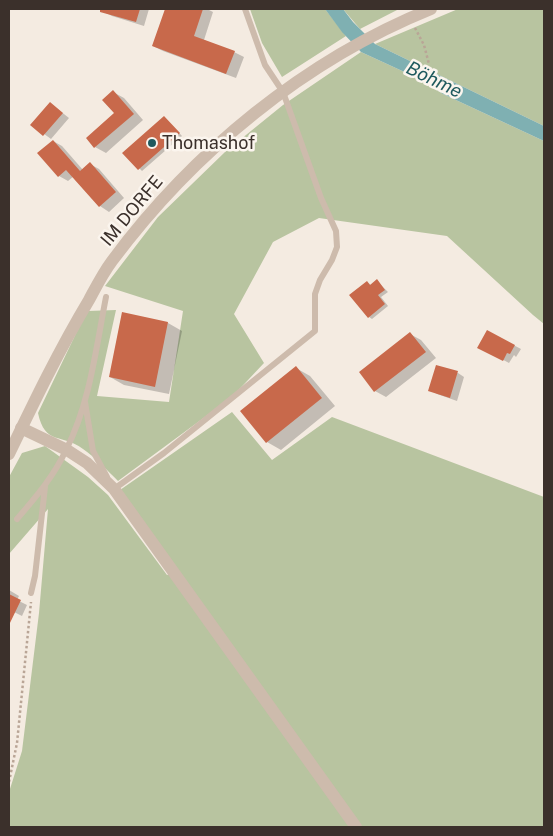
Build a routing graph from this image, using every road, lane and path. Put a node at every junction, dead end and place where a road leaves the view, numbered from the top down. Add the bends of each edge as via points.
1 (245, 9) edge
2 (431, 9) edge
3 (410, 18) junction
4 (429, 64) dead end
5 (283, 92) junction
6 (106, 297) dead end
7 (85, 402) junction
8 (21, 428) junction
9 (67, 450) junction
10 (9, 454) edge
11 (45, 486) junction
12 (114, 489) junction
13 (17, 519) dead end
14 (32, 593) joint
15 (9, 782) edge
16 (356, 827) edge

1 - 5 lane via 265,65
2 - 3 street, IM DORFE
3 - 4 path via 424,45
3 - 5 street, IM DORFE via 345,51
5 - 8 street, IM DORFE via 186,174 111,262
5 - 12 lane via 336,231 337,247 314,294 315,331 164,453
6 - 7 lane
7 - 9 lane
7 - 12 lane via 93,450
8 - 9 street
8 - 10 street, IM DORFE
9 - 11 lane
9 - 12 street via 87,463
11 - 13 lane
11 - 14 lane
12 - 16 street
14 - 15 path via 17,743

